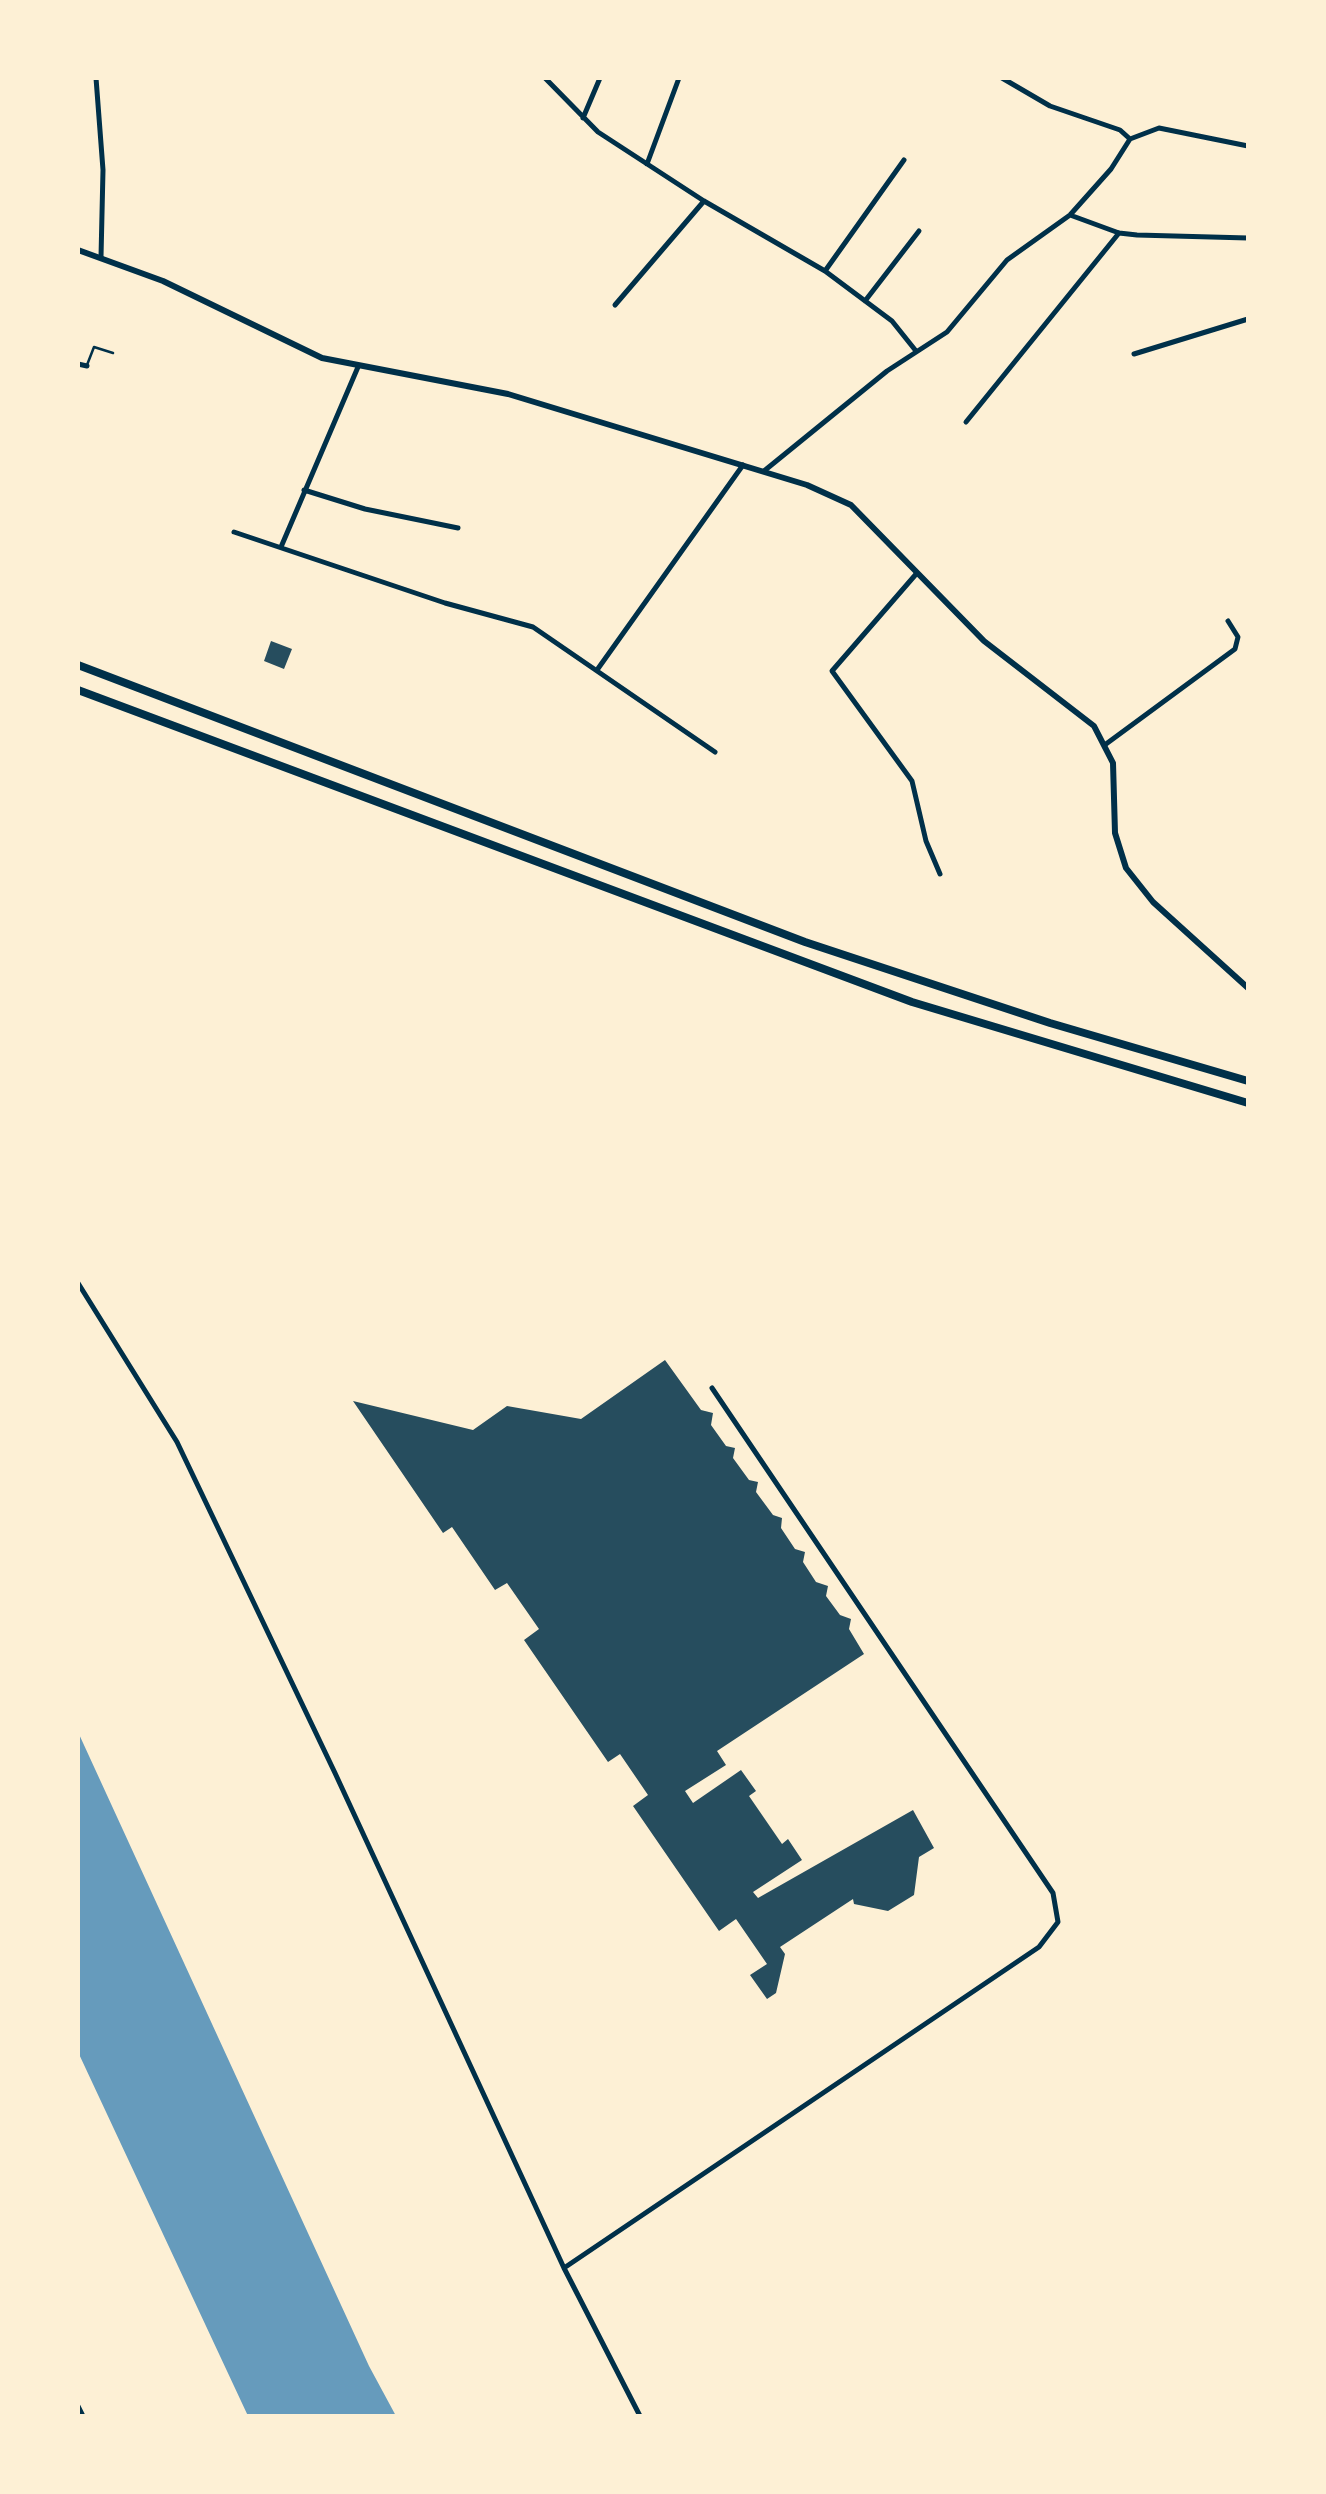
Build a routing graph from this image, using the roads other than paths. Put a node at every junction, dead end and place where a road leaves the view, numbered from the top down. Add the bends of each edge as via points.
1 (96, 78) edge
2 (545, 78) edge
3 (600, 78) edge
4 (679, 78) edge
5 (1002, 78) edge
6 (583, 118) junction
7 (1130, 140) junction
8 (1248, 146) edge
9 (904, 160) dead end
10 (647, 164) junction
11 (704, 201) junction
12 (1070, 215) junction
13 (919, 231) dead end
14 (1119, 232) junction
15 (1248, 238) edge
16 (78, 250) edge
17 (101, 257) junction
18 (825, 271) junction
19 (865, 301) junction
20 (615, 305) dead end
21 (1248, 320) edge
22 (916, 351) junction
23 (113, 353) dead end
24 (1134, 354) dead end
25 (78, 364) edge
26 (87, 366) joint
27 (358, 368) junction
28 (966, 422) dead end
29 (743, 465) junction
30 (764, 472) junction
31 (304, 490) junction
32 (458, 528) dead end
33 (234, 532) dead end
34 (281, 548) junction
35 (918, 573) junction
36 (1228, 621) dead end
37 (78, 666) edge
38 (596, 671) junction
39 (78, 690) edge
40 (1106, 744) junction
41 (715, 752) dead end
42 (940, 874) dead end
43 (1248, 988) edge
44 (1248, 1082) edge
45 (1248, 1102) edge
46 (78, 1283) edge
47 (712, 1388) dead end
48 (564, 2268) junction
49 (78, 2406) edge
50 (82, 2416) edge
51 (640, 2416) edge

1 - 17 street
2 - 6 street
3 - 6 street
4 - 10 street
5 - 7 street
6 - 10 street
7 - 8 street via 1160,128
7 - 12 street
9 - 18 street
10 - 11 street
11 - 18 street
11 - 20 street
12 - 14 street
12 - 22 street via 1006,260 947,332
13 - 19 street
14 - 15 street
14 - 28 street
16 - 17 street
17 - 27 street via 288,344
18 - 19 street
19 - 22 street
21 - 24 street
22 - 30 street
23 - 26 lane via 94,347
25 - 26 street
27 - 29 street via 508,394
27 - 31 street
29 - 30 street
29 - 38 street
30 - 35 street via 851,504
31 - 32 street
31 - 34 street
33 - 34 street
34 - 38 street via 532,628
35 - 40 street via 984,642 1079,713
35 - 42 street via 832,671 912,782
36 - 40 street via 1238,636 1234,650
37 - 44 main road via 805,942
38 - 41 street
39 - 45 main road via 912,1002
40 - 43 street via 1115,776 1117,848 1126,868 1153,902
46 - 48 street via 177,1442
47 - 48 street via 1053,1893 1058,1922 1039,1946
48 - 51 street
49 - 50 street

